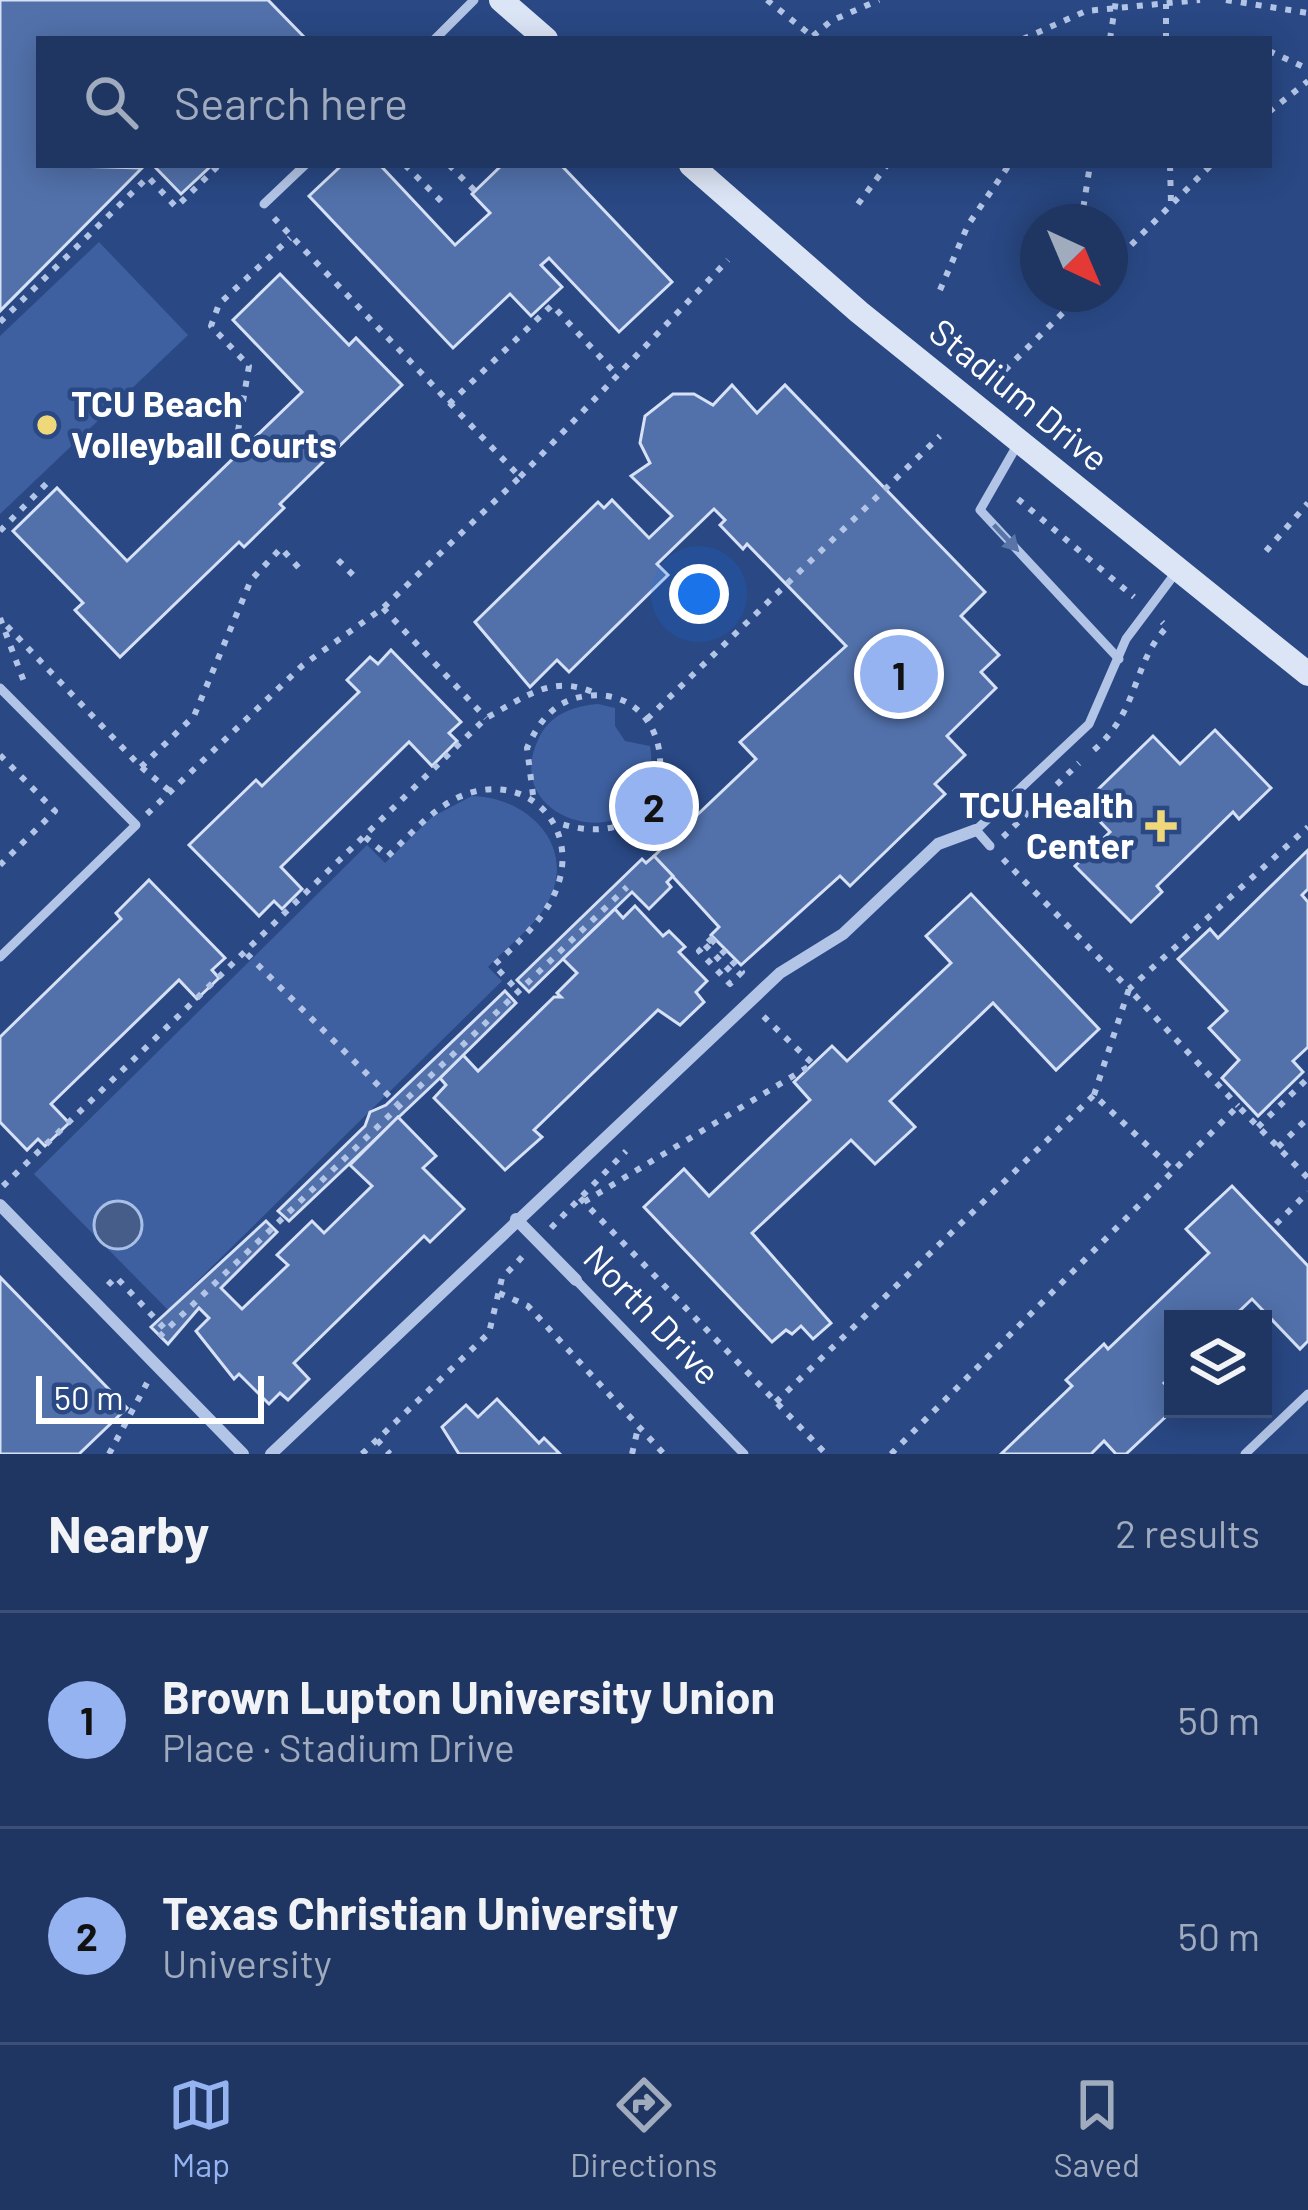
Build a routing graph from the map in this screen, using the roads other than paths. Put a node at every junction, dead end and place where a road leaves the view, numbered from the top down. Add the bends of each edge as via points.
1 (474, 0) edge
2 (501, 0) edge
3 (439, 36) edge
4 (543, 36) edge
5 (302, 168) edge
6 (695, 168) edge
7 (264, 204) dead end
8 (1019, 442) junction
9 (1178, 570) junction
10 (1119, 659) junction
11 (1308, 674) edge
12 (0, 688) edge
13 (976, 830) junction
14 (991, 846) road end
15 (0, 957) edge
16 (0, 1205) edge
17 (516, 1219) junction
18 (576, 1280) joint
19 (1308, 1394) edge
20 (243, 1454) edge
21 (271, 1454) edge
22 (745, 1454) edge
23 (1245, 1454) edge

1 - 3 lane
2 - 4 street
5 - 7 lane
6 - 8 street, Stadium Drive
8 - 9 street, Stadium Drive
8 -> 10 lane via 980,510
9 - 10 lane
9 - 11 street, Stadium Drive
10 - 13 lane via 1089,724
12 - 15 lane via 136,825
13 - 14 lane
13 - 17 street via 938,844 843,934 780,973
16 - 20 street
17 - 18 street, North Drive
17 - 21 street
18 - 22 lane, North Drive
19 - 23 lane

